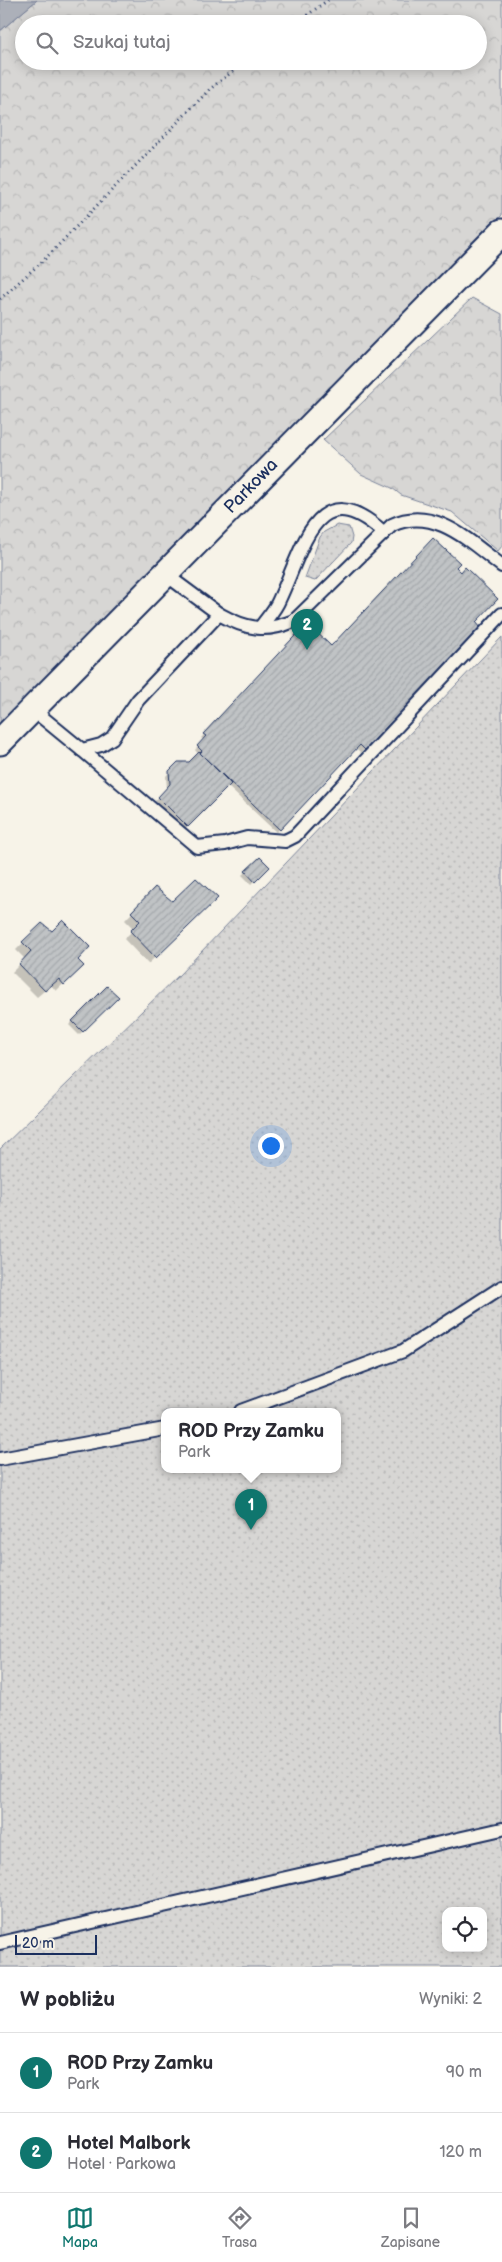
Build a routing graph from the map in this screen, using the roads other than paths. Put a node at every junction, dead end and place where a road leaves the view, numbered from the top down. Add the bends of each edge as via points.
1 (497, 247) edge
2 (384, 532) junction
3 (502, 566) edge
4 (165, 574) junction
5 (219, 614) junction
6 (502, 614) edge
7 (260, 628) junction
8 (32, 709) junction
9 (0, 742) edge
10 (82, 750) junction
11 (502, 1287) edge
12 (249, 1408) edge
13 (161, 1430) edge
14 (0, 1459) edge
15 (502, 1829) edge
16 (0, 1943) edge

1 - 4 street, Parkowa
2 - 3 lane via 403,520 438,522
2 - 7 lane via 294,621 278,628
2 - 7 lane via 359,513 336,510 322,516 310,529 278,603
4 - 5 lane
4 - 8 street, Parkowa
5 - 7 lane via 237,624
5 - 10 lane via 138,700 112,738
6 - 10 lane via 295,836 285,841 246,838 197,848
8 - 9 street, Parkowa
8 - 10 lane
11 - 12 lane via 403,1351
13 - 14 lane
15 - 16 lane

